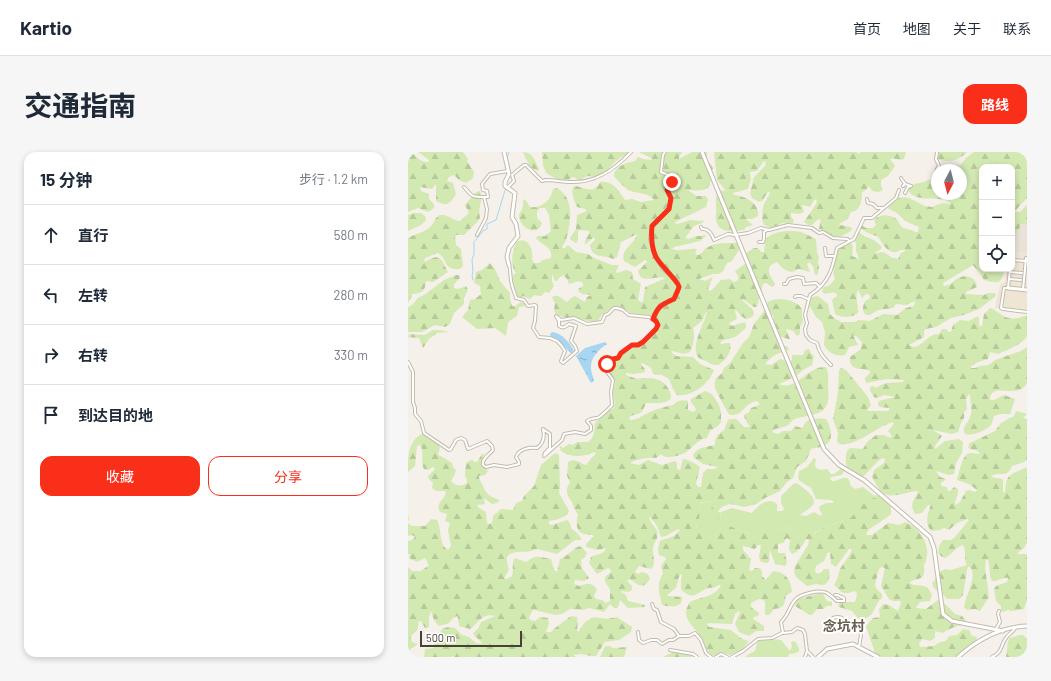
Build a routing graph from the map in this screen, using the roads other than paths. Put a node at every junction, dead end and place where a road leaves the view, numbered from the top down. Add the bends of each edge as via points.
1 (504, 152) edge
2 (631, 152) edge
3 (665, 152) edge
4 (702, 152) edge
5 (937, 152) edge
6 (937, 164) edge
7 (508, 171) junction
8 (901, 178) dead end
9 (464, 187) dead end
10 (506, 188) junction
11 (899, 190) dead end
12 (905, 193) dead end
13 (484, 197) junction
14 (867, 199) dead end
15 (883, 208) junction
16 (701, 227) dead end
17 (767, 230) junction
18 (736, 234) junction
19 (477, 235) dead end
20 (850, 241) junction
21 (759, 242) dead end
22 (825, 248) dead end
23 (835, 256) junction
24 (1015, 260) edge
25 (1026, 260) edge
26 (508, 265) joint
27 (1010, 272) edge
28 (1014, 272) edge
29 (1022, 274) dead end
30 (1009, 278) junction
31 (1021, 280) dead end
32 (784, 284) dead end
33 (820, 287) junction
34 (1008, 288) junction
35 (1025, 290) edge
36 (795, 297) dead end
37 (808, 299) junction
38 (1027, 312) edge
39 (653, 319) junction
40 (408, 362) edge
41 (831, 365) dead end
42 (835, 596) dead end
43 (652, 604) dead end
44 (999, 611) dead end
45 (833, 618) dead end
46 (1016, 626) junction
47 (1027, 626) edge
48 (996, 629) junction
49 (1003, 630) junction
50 (638, 632) dead end
51 (782, 633) junction
52 (680, 636) junction
53 (859, 648) junction
54 (670, 650) dead end
55 (806, 651) junction
56 (697, 657) edge
57 (711, 657) edge
58 (716, 657) edge
59 (727, 657) edge
60 (732, 657) edge
61 (805, 657) edge
62 (813, 657) edge
63 (818, 657) edge
64 (878, 657) edge
65 (958, 657) edge
66 (992, 657) edge

1 - 7 street
2 - 10 street via 604,174 581,181 542,181 524,165 512,175 514,181
3 - 39 street via 662,172 673,177 667,190 671,198 669,209 652,226 650,239 656,257 678,282 679,287 674,299 660,305
4 - 18 street
5 - 6 street
7 - 10 street
7 - 13 street via 486,177 482,184 488,197
8 - 12 street via 904,185 911,186
9 - 13 street via 474,197
10 - 26 street via 515,193 512,217 518,236 509,248
11 - 15 street via 896,198
13 - 19 street via 486,218
14 - 15 street via 868,203
15 - 20 street via 872,218 864,218
16 - 18 street via 711,233 714,240 728,234
17 - 18 street via 761,228
17 - 20 street via 798,225 812,228 819,233 823,232 833,238
17 - 21 street via 764,232 763,242
18 - 48 street via 824,449 839,465 864,480 930,537 934,548 943,614 952,621
20 - 23 street via 837,248
22 - 23 street via 826,256
23 - 33 street via 828,279
24 - 25 street
25 - 35 street
26 - 39 street via 516,298 524,300 528,306 536,306 533,328 539,336 555,340 565,350 562,363 577,351 571,341 576,326 569,324 561,328 555,316 561,320 574,318 587,324 597,323 602,322 605,315 616,308 629,315
27 - 30 street
28 - 29 street
30 - 31 street
30 - 34 street
32 - 33 street via 789,279 798,277 803,278 804,284 816,283
33 - 37 street
34 - 35 street
34 - 38 street via 1004,288 1002,308
36 - 37 street
37 - 41 street via 805,315 806,335 817,343 822,357
39 - 40 street via 657,322 657,327 647,339 641,344 632,345 607,364 607,372 613,380 613,403 599,417 587,421 591,430 585,434 565,433 544,456 550,448 550,434 543,429 545,435 542,444 518,453 516,457 519,464 514,466 492,465 488,468 483,465 493,450 487,441 469,449 461,438 456,440 449,450 425,433 421,421 415,414 413,372
42 - 51 street via 844,598 844,601 837,602 822,592 809,593 796,599 781,622
43 - 52 street via 661,622 674,629
44 - 48 street via 1000,622
45 - 53 street via 842,618 852,627 859,628 862,635
46 - 47 street
46 - 49 street
46 - 66 street via 1006,638 999,653
48 - 49 street
49 - 65 street via 979,640
50 - 52 street via 639,640 643,643 657,640 662,644
51 - 55 street via 792,632 797,628 802,630 805,634
51 - 60 street via 772,638 758,639
52 - 57 street via 697,634 706,653
53 - 63 street via 853,644 829,648
53 - 64 street
54 - 56 street
55 - 61 street
55 - 62 street
58 - 59 street via 722,654

